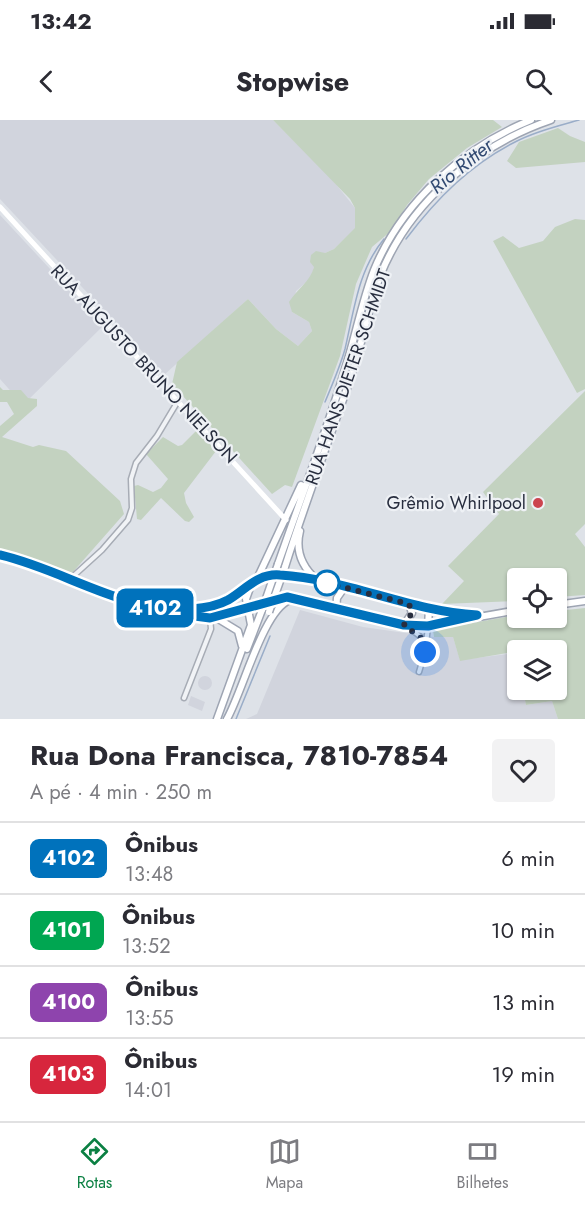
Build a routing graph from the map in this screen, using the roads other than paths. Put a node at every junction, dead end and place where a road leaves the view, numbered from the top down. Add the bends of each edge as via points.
1 (531, 120) edge
2 (550, 120) edge
3 (0, 207) edge
4 (178, 401) junction
5 (313, 458) junction
6 (321, 461) junction
7 (274, 505) junction
8 (293, 505) junction
9 (286, 520) junction
10 (0, 555) edge
11 (281, 566) junction
12 (69, 580) junction
13 (255, 580) junction
14 (317, 581) junction
15 (344, 588) junction
16 (296, 599) junction
17 (585, 601) edge
18 (567, 603) edge
19 (409, 604) junction
20 (210, 606) junction
21 (150, 607) junction
22 (249, 608) junction
23 (429, 609) junction
24 (336, 610) junction
25 (265, 611) junction
26 (507, 611) edge
27 (477, 615) junction
28 (213, 617) junction
29 (404, 625) junction
30 (428, 626) junction
31 (426, 642) junction
32 (242, 653) junction
33 (419, 672) dead end
34 (184, 698) dead end
35 (219, 719) edge
36 (227, 719) edge

1 - 5 main road, RUA HANS DIETER SCHMIDT via 491,140 448,170 395,232 371,279 346,367
2 - 6 main road, RUA HANS DIETER SCHMIDT via 508,138 466,166 424,206 403,234 376,289 354,370
3 - 4 main road, RUA AUGUSTO BRUNO NIELSON
4 - 7 main road, RUA AUGUSTO BRUNO NIELSON
4 - 12 street via 136,463 128,520
5 - 8 main road
5 - 11 main road, RUA HANS DIETER SCHMIDT
6 - 11 main road, RUA HANS DIETER SCHMIDT
6 - 14 main road via 298,544 302,562
7 - 8 main road
7 - 9 main road, RUA AUGUSTO BRUNO NIELSON
8 - 9 main road
9 - 13 main road
10 - 12 main road
11 - 25 main road, bridge
12 - 21 main road
13 - 14 main road via 280,574
13 - 20 main road via 229,599
13 - 22 main road via 246,599
14 - 15 main road
15 - 19 main road
15 - 24 main road via 337,598
16 - 22 main road via 287,597
16 - 24 main road
16 - 36 main road via 281,604 271,617
17 - 18 main road
19 - 23 main road
19 - 29 main road via 412,613
20 - 21 main road
20 - 28 main road
21 - 28 main road via 184,617
22 - 28 main road
22 - 32 main road via 251,625
23 - 27 main road
23 - 30 main road
24 - 29 main road
25 - 35 main road
25 - 36 main road
26 - 27 main road
27 - 30 main road
28 - 32 main road via 238,632
28 - 34 street
29 - 30 main road
29 - 31 street
30 - 31 street
31 - 33 street
32 - 35 main road

